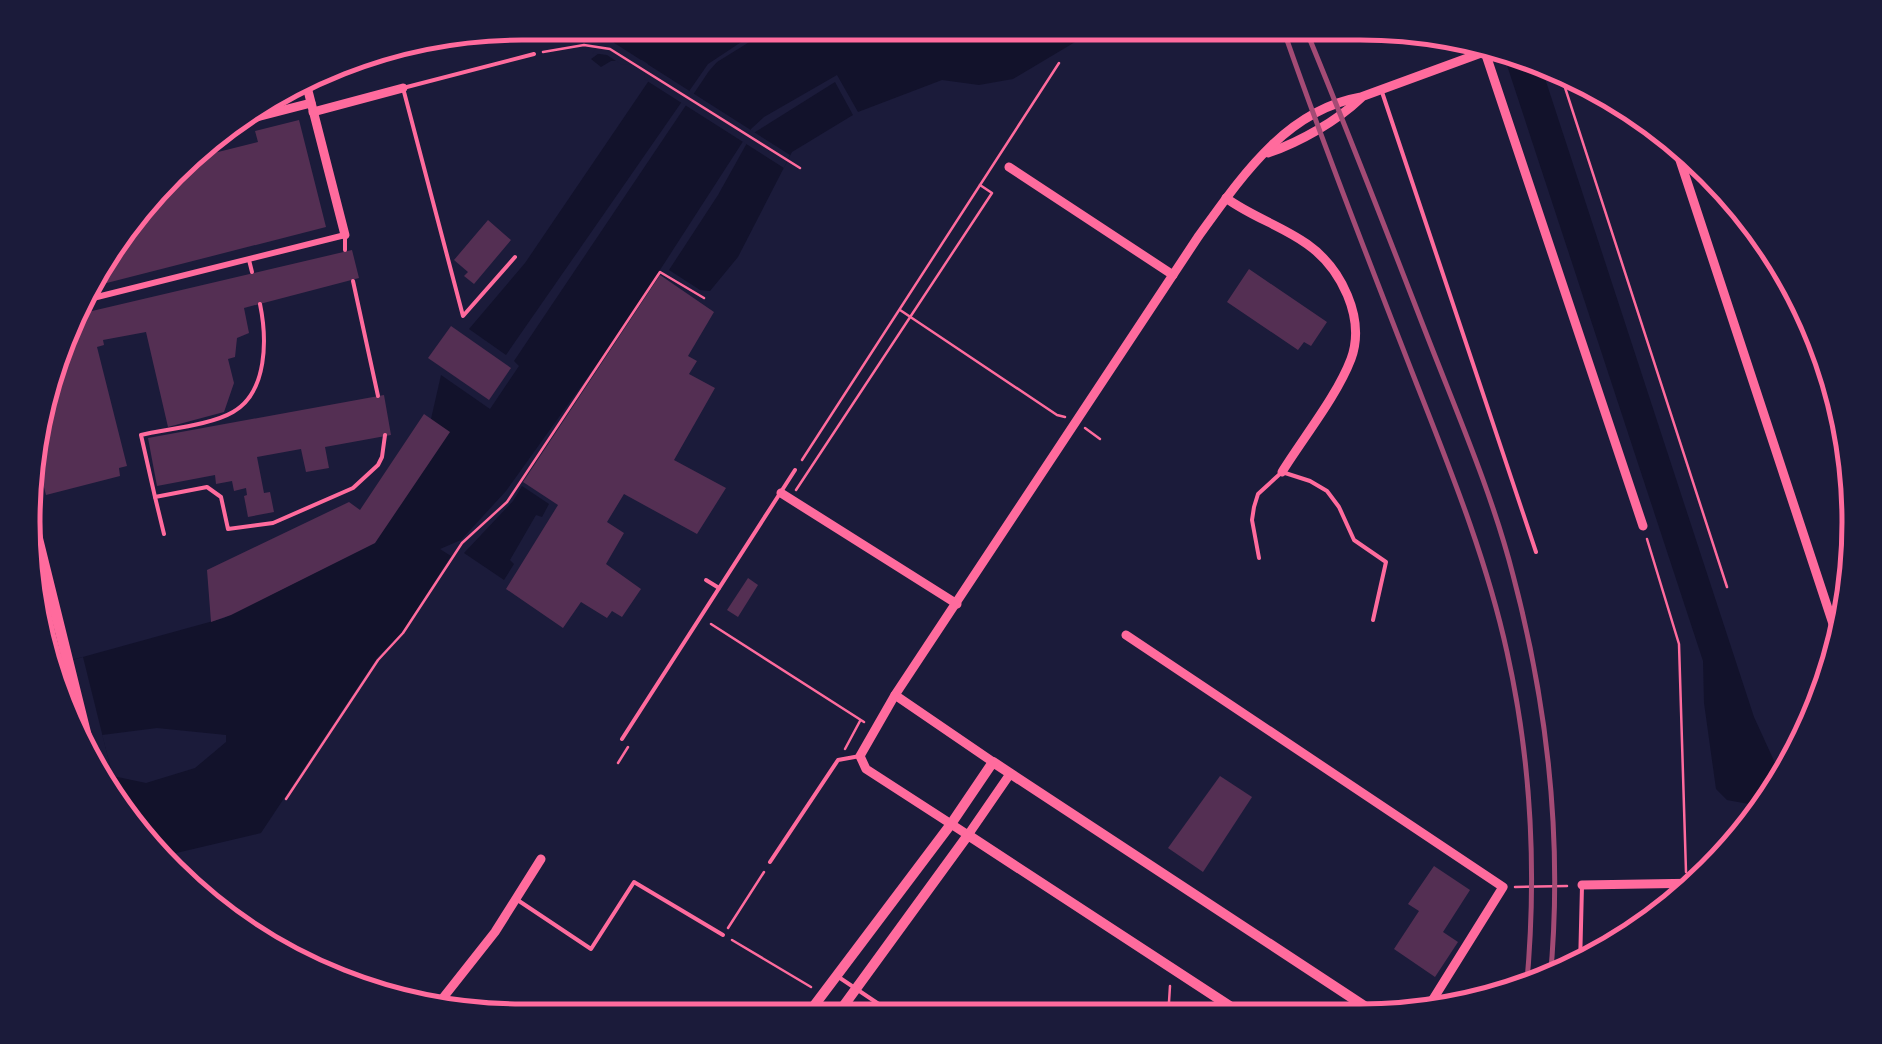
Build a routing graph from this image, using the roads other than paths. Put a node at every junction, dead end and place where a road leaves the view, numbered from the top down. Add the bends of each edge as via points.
1 (534, 54) road end
2 (1479, 55) edge
3 (1488, 57) edge
4 (403, 88) junction
5 (1382, 88) junction
6 (308, 91) edge
7 (312, 107) junction
8 (259, 118) edge
9 (1681, 163) edge
10 (1008, 167) dead end
11 (1226, 198) junction
12 (345, 236) junction
13 (346, 250) dead end
14 (515, 257) dead end
15 (248, 260) junction
16 (252, 272) dead end
17 (1172, 275) junction
18 (353, 281) dead end
19 (96, 297) edge
20 (260, 304) dead end
21 (378, 396) dead end
22 (385, 435) dead end
23 (795, 470) road end
24 (1282, 472) junction
25 (156, 496) junction
26 (786, 496) junction
27 (1642, 526) road end
28 (164, 534) dead end
29 (1536, 552) dead end
30 (41, 556) edge
31 (1258, 558) dead end
32 (706, 580) dead end
33 (719, 588) junction
34 (957, 604) junction
35 (1373, 620) dead end
36 (1832, 621) edge
37 (1126, 635) dead end
38 (895, 695) junction
39 (81, 715) edge
40 (622, 738) dead end
41 (860, 756) junction
42 (993, 762) junction
43 (1010, 774) junction
44 (951, 824) junction
45 (968, 836) junction
46 (541, 859) dead end
47 (770, 862) road end
48 (1679, 883) edge
49 (1582, 885) joint
50 (516, 899) junction
51 (724, 935) road end
52 (1580, 950) edge
53 (837, 976) junction
54 (857, 990) junction
55 (447, 998) edge
56 (1434, 998) edge
57 (816, 1004) edge
58 (846, 1004) edge
59 (878, 1004) edge
60 (1226, 1004) edge
61 (1360, 1004) edge

1 - 4 lane
2 - 5 street
3 - 27 street
4 - 7 street
4 - 14 lane via 463,316
5 - 11 street via 1265,154
5 - 29 lane
6 - 7 street
7 - 8 street
7 - 12 street
9 - 36 street
10 - 17 street
11 - 17 street
11 - 24 street via 1322,256 1346,290 1355,328 1346,371
12 - 13 lane
12 - 15 street
15 - 16 lane
15 - 19 street
17 - 34 street
18 - 21 lane
20 - 25 lane via 265,345 246,403 224,416 141,435
22 - 25 lane via 382,457 364,481 266,525 228,529 221,497 206,487
23 - 26 lane
24 - 31 lane via 1254,507
24 - 35 lane via 1326,491 1354,540 1386,562
25 - 28 lane
26 - 33 lane
26 - 34 street
30 - 39 main road
32 - 33 lane
33 - 40 lane
34 - 38 street
37 - 56 street via 1503,887
38 - 41 street
38 - 42 street
41 - 44 street via 866,769
41 - 47 lane via 838,760
42 - 43 street
42 - 44 street
43 - 45 street
43 - 61 street
44 - 45 street
44 - 53 street
45 - 54 street
45 - 60 street
46 - 50 street
48 - 49 street
49 - 52 lane
50 - 51 lane via 591,950 634,882
50 - 55 street
53 - 54 lane
53 - 57 street
54 - 58 street
54 - 59 lane

